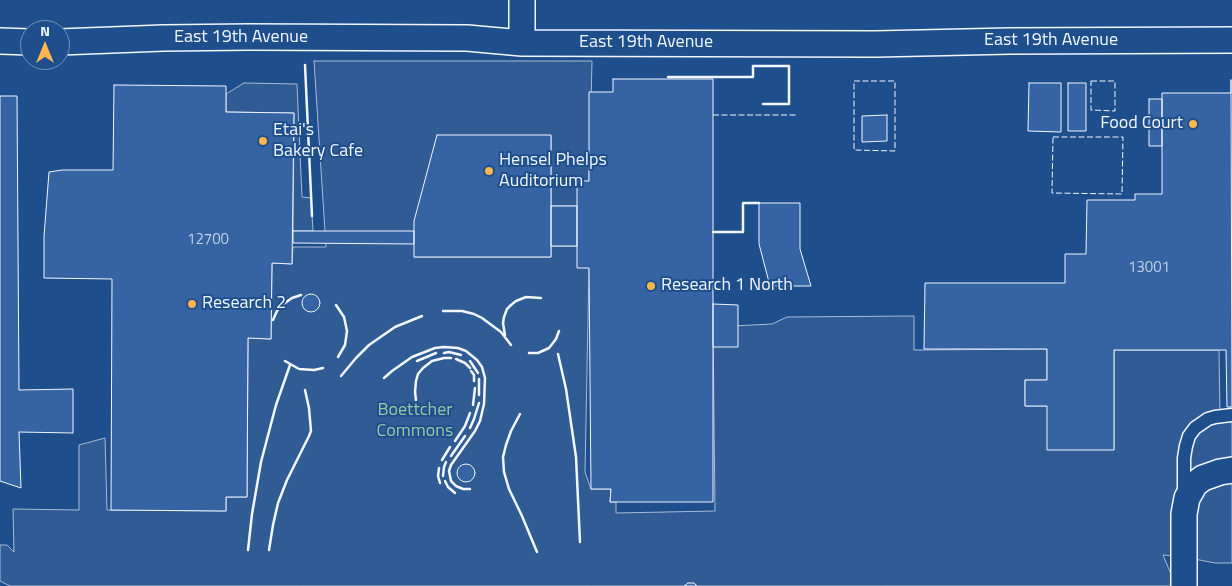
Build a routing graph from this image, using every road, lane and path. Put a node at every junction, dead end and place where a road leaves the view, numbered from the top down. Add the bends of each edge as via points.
1 (522, 0) edge
2 (1232, 40) edge
3 (0, 42) edge
4 (20, 42) edge
5 (70, 42) edge
6 (522, 43) junction
7 (1232, 415) edge
8 (1232, 470) edge
9 (1184, 514) junction
10 (1184, 586) edge

1 - 6 street
2 - 6 street, East 19th Avenue via 884,44
3 - 4 street
5 - 6 street, East 19th Avenue via 258,37 467,38
7 - 9 lane via 1203,421 1189,436 1184,458
8 - 9 street via 1208,475 1195,484 1186,498
9 - 10 street

